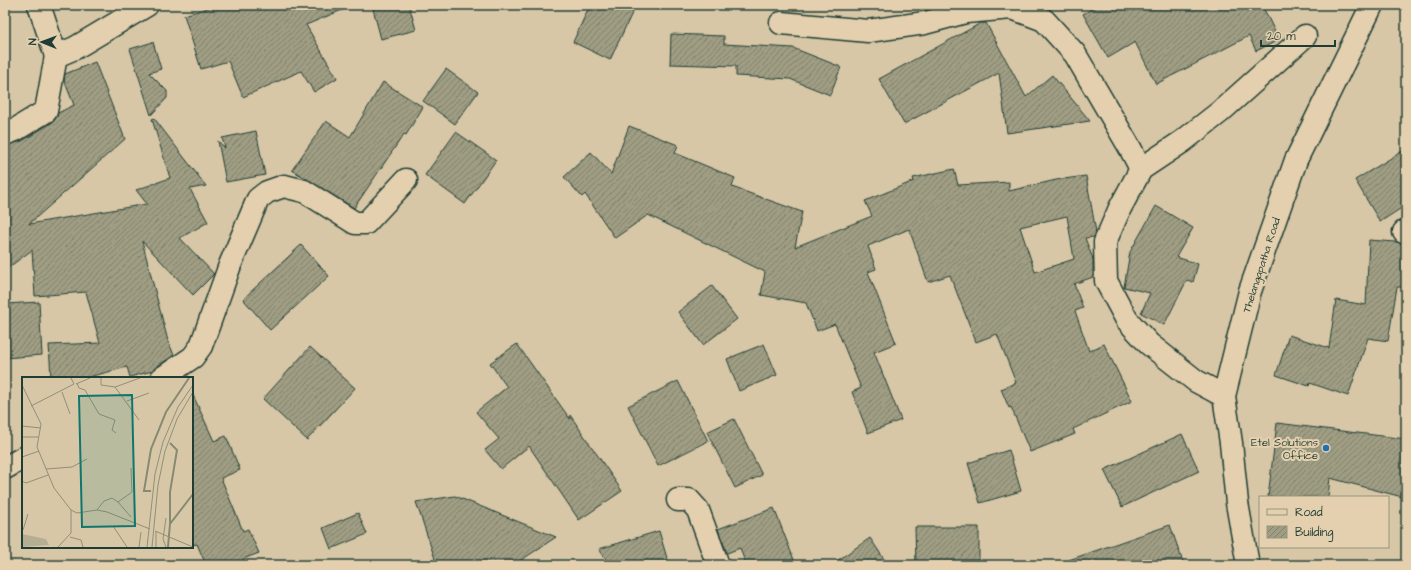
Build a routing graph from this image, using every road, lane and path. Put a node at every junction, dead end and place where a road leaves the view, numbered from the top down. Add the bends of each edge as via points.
1 (39, 5) edge
2 (147, 5) edge
3 (1372, 5) edge
4 (781, 23) dead end
5 (1305, 36) dead end
6 (56, 56) junction
7 (5, 134) edge
8 (1141, 169) junction
9 (406, 180) dead end
10 (163, 377) edge
11 (1224, 396) junction
12 (22, 459) edge
13 (5, 468) edge
14 (678, 500) dead end
15 (718, 565) edge
16 (1248, 565) edge

1 - 6 street
2 - 6 street via 76,48
3 - 11 street, Thelangapatha Road via 1296,160 1250,291
4 - 8 street via 868,31 925,24 966,12 1012,8 1044,20 1074,54
5 - 8 street via 1220,112
6 - 7 street via 46,111
8 - 11 street via 1105,242 1106,281 1127,320 1148,344 1196,381
9 - 10 street via 366,223 355,223 304,190 284,186 267,192 258,199 230,265 201,346 193,357
11 - 16 street, Thelangapatha Road via 1237,503
12 - 13 street
14 - 15 street via 689,500 698,510

